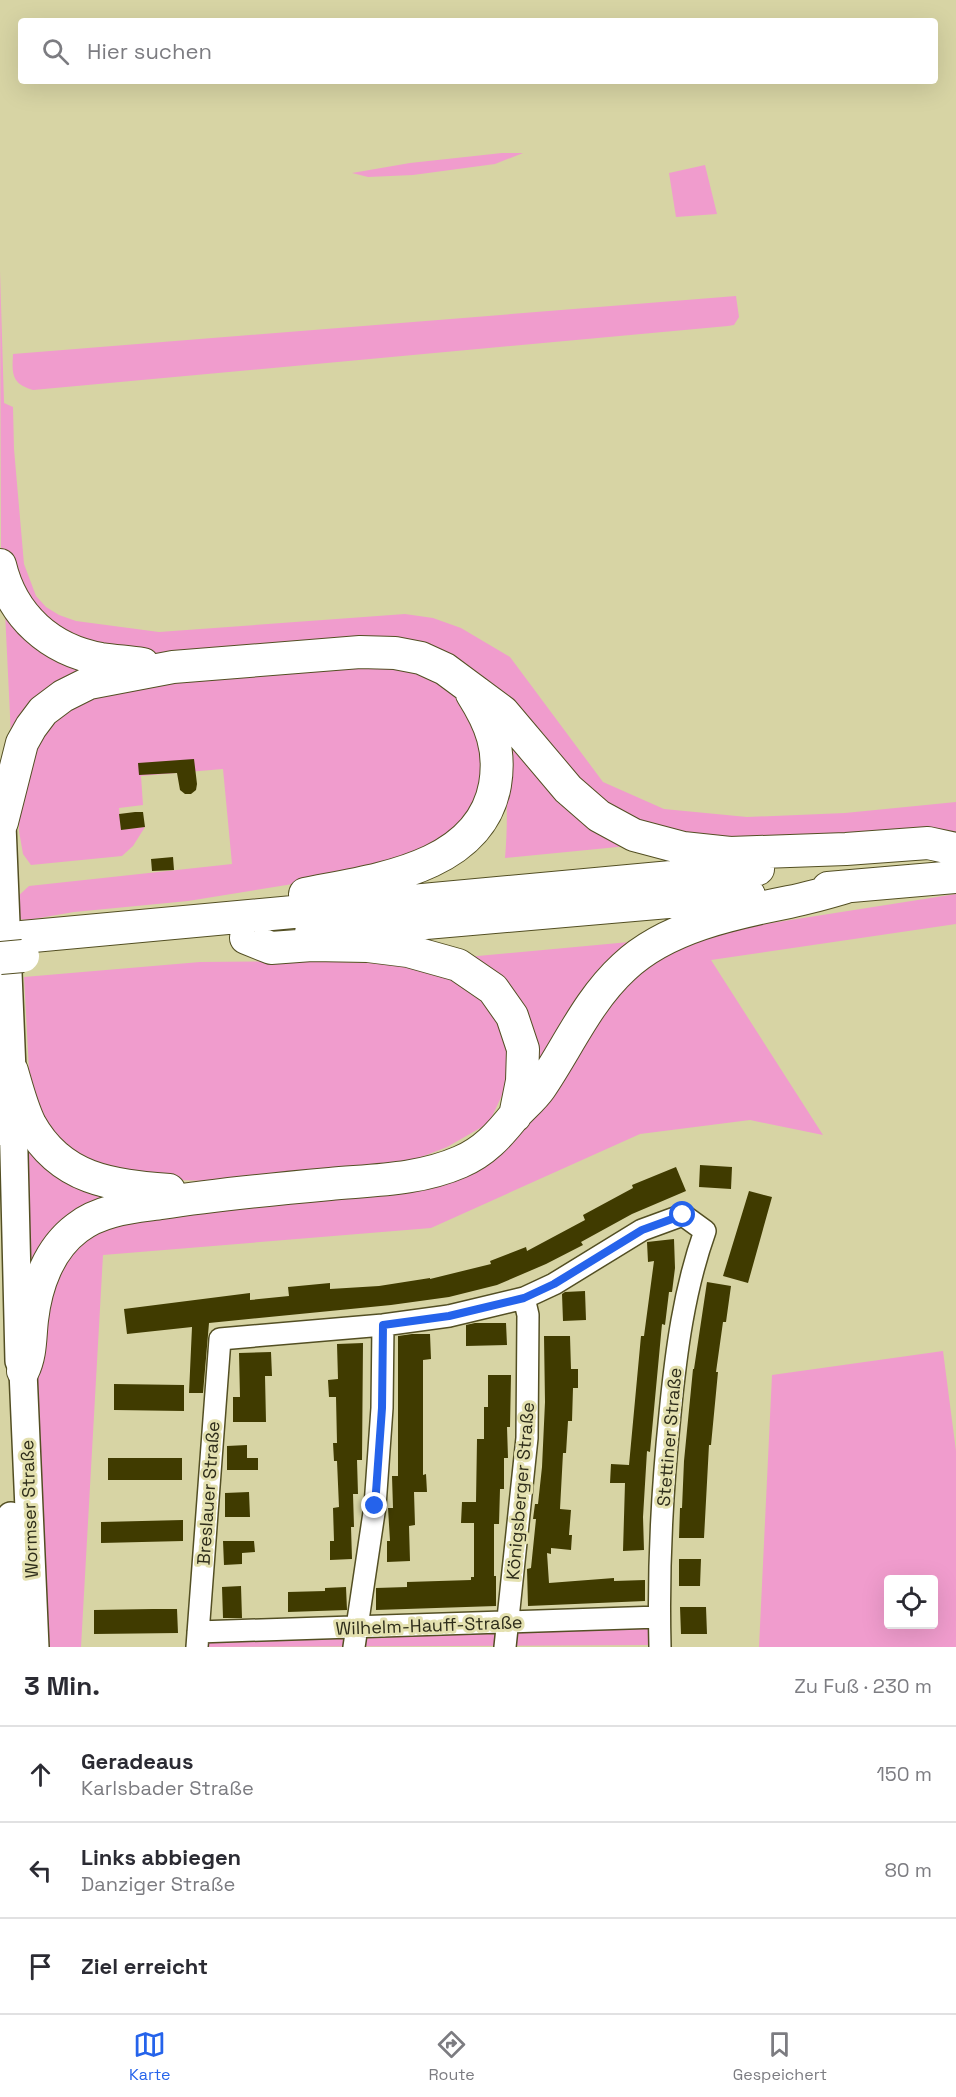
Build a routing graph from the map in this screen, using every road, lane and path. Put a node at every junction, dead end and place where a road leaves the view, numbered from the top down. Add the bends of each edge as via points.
1 (0, 565) edge
2 (173, 667) junction
3 (463, 681) junction
4 (0, 778) edge
5 (2, 822) junction
6 (956, 849) edge
7 (956, 854) edge
8 (956, 877) edge
9 (850, 886) junction
10 (221, 920) junction
11 (246, 938) junction
12 (11, 948) edge
13 (6, 1071) edge
14 (514, 1116) junction
15 (1, 1128) edge
16 (217, 1194) junction
17 (524, 1298) junction
18 (383, 1325) junction
19 (10, 1369) edge
20 (6, 1606) edge
21 (659, 1617) junction
22 (508, 1623) junction
23 (355, 1637) edge
24 (197, 1640) edge
25 (13, 1647) edge
26 (35, 1647) edge
27 (505, 1647) edge
28 (660, 1647) edge

1 - 2 highway via 15,604 29,623 49,639 100,659
2 - 3 highway via 360,652 395,653 421,658
2 - 5 highway via 88,683 43,711 22,743
3 - 6 highway via 503,712 568,789 599,816 634,835 683,848 730,853 928,843
3 - 10 highway via 486,716 495,744 497,770 493,795 482,820 465,840 441,857 399,874 257,903
4 - 5 main road
5 - 13 main road
7 - 10 highway
8 - 9 highway
9 - 11 highway
9 - 14 highway via 720,917 655,944 625,965 599,993 539,1089
10 - 12 highway
11 - 12 highway
11 - 14 highway via 271,948 357,946 408,951 458,964 493,988 512,1016 523,1049 522,1081
13 - 15 main road
13 - 16 highway via 30,1122 54,1155 73,1170 123,1186
13 - 19 main road via 19,1361
14 - 16 highway via 483,1149 460,1162 426,1173
15 - 19 main road
16 - 19 highway via 123,1209 79,1226 66,1237 44,1271 34,1303 28,1361
17 - 18 street via 449,1316
17 - 21 street, Stettiner Straße via 642,1230 683,1215 705,1231 692,1267 676,1357 665,1468
17 - 22 street, Königsberger Straße via 528,1315 527,1437
18 - 23 street via 375,1506
18 - 24 street, Breslauer Straße via 220,1339
19 - 20 main road
19 - 26 main road, Wormser Straße
20 - 25 main road
21 - 22 street, Wilhelm-Hauff-Straße
21 - 28 street, Stettiner Straße
22 - 23 street, Wilhelm-Hauff-Straße
22 - 27 street, Königsberger Straße
23 - 24 street, Wilhelm-Hauff-Straße

